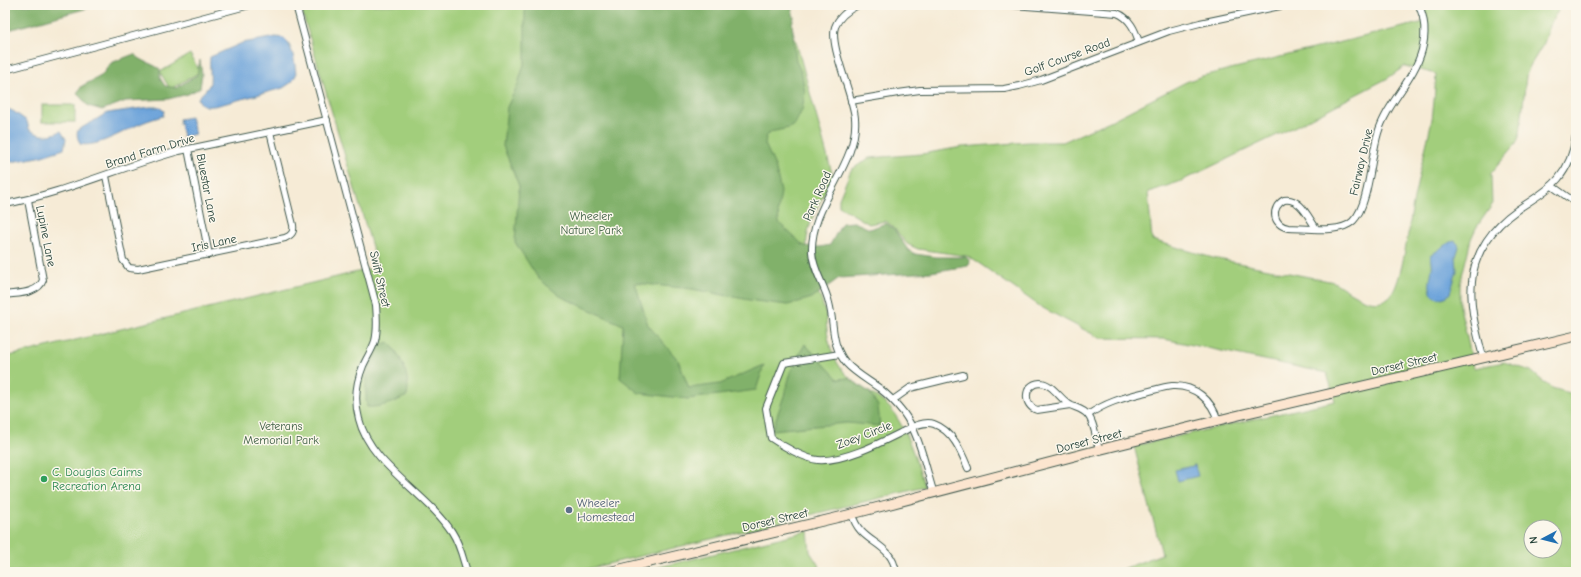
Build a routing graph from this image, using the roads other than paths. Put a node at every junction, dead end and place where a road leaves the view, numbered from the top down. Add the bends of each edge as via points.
1 (250, 5) edge
2 (296, 5) edge
3 (858, 5) edge
4 (1013, 5) edge
5 (1285, 5) edge
6 (1419, 5) edge
7 (1139, 42) junction
8 (5, 70) edge
9 (851, 101) junction
10 (327, 120) junction
11 (270, 132) junction
12 (1576, 135) edge
13 (188, 149) junction
14 (106, 176) junction
15 (1552, 186) junction
16 (28, 200) junction
17 (1576, 203) edge
18 (5, 204) edge
19 (1316, 228) junction
20 (209, 255) junction
21 (5, 296) edge
22 (1576, 336) edge
23 (840, 354) junction
24 (1483, 357) junction
25 (963, 375) dead end
26 (893, 400) junction
27 (1070, 405) junction
28 (1088, 415) junction
29 (1218, 420) junction
30 (912, 427) junction
31 (1099, 450) junction
32 (968, 468) dead end
33 (934, 494) junction
34 (852, 514) junction
35 (467, 572) edge
36 (608, 572) edge
37 (896, 572) edge

1 - 8 street
2 - 10 street, Swift Street
3 - 9 street, Park Road via 839,18 834,36
4 - 7 street via 1117,13 1128,20
5 - 7 street, Golf Course Road via 1183,27
6 - 19 street, Fairway Drive via 1425,34 1422,51 1380,126 1360,211 1353,221 1344,227
7 - 9 street, Golf Course Road via 1019,86 920,90
9 - 23 street, Park Road via 855,123 852,143 817,222 812,244 815,269 829,303 833,335
10 - 11 street, Brand Farm Drive
10 - 35 street, Swift Street via 377,312 374,342 357,387 356,404 361,427 368,442 381,458 445,523 458,543
11 - 13 street, Brand Farm Drive
11 - 20 street, Iris Lane via 293,225 292,234 286,238
12 - 15 street via 1568,164
13 - 14 street, Brand Farm Drive
13 - 20 street, Bluestar Lane
14 - 16 street, Brand Farm Drive
14 - 20 street, Iris Lane via 124,260 129,268 138,269
15 - 17 street
15 - 24 street via 1499,225 1485,242 1478,256 1472,281 1472,303
16 - 18 street, Brand Farm Drive
16 - 21 street, Lupine Lane via 43,280 41,285 33,290
19 - 19 street, Fairway Drive via 1283,227 1276,218 1276,208 1284,200 1295,201
22 - 24 street, Dorset Street
23 - 26 street, Park Road via 851,368
23 - 30 street, Zoey Circle via 784,363 766,408 771,438 782,446 817,460 839,458 880,443
24 - 29 street, Dorset Street
25 - 26 street via 910,388
26 - 30 street, Park Road
27 - 27 street via 1043,384 1034,385 1027,394 1030,406 1037,410
27 - 28 street
28 - 29 street via 1118,399 1176,386 1192,389 1202,396 1214,409
28 - 31 street
29 - 31 street, Dorset Street
30 - 32 street via 933,423 944,430 958,444
30 - 33 street, Park Road
31 - 33 street, Dorset Street
33 - 34 street, Dorset Street
34 - 36 street, Dorset Street
34 - 37 street via 858,529 890,554

